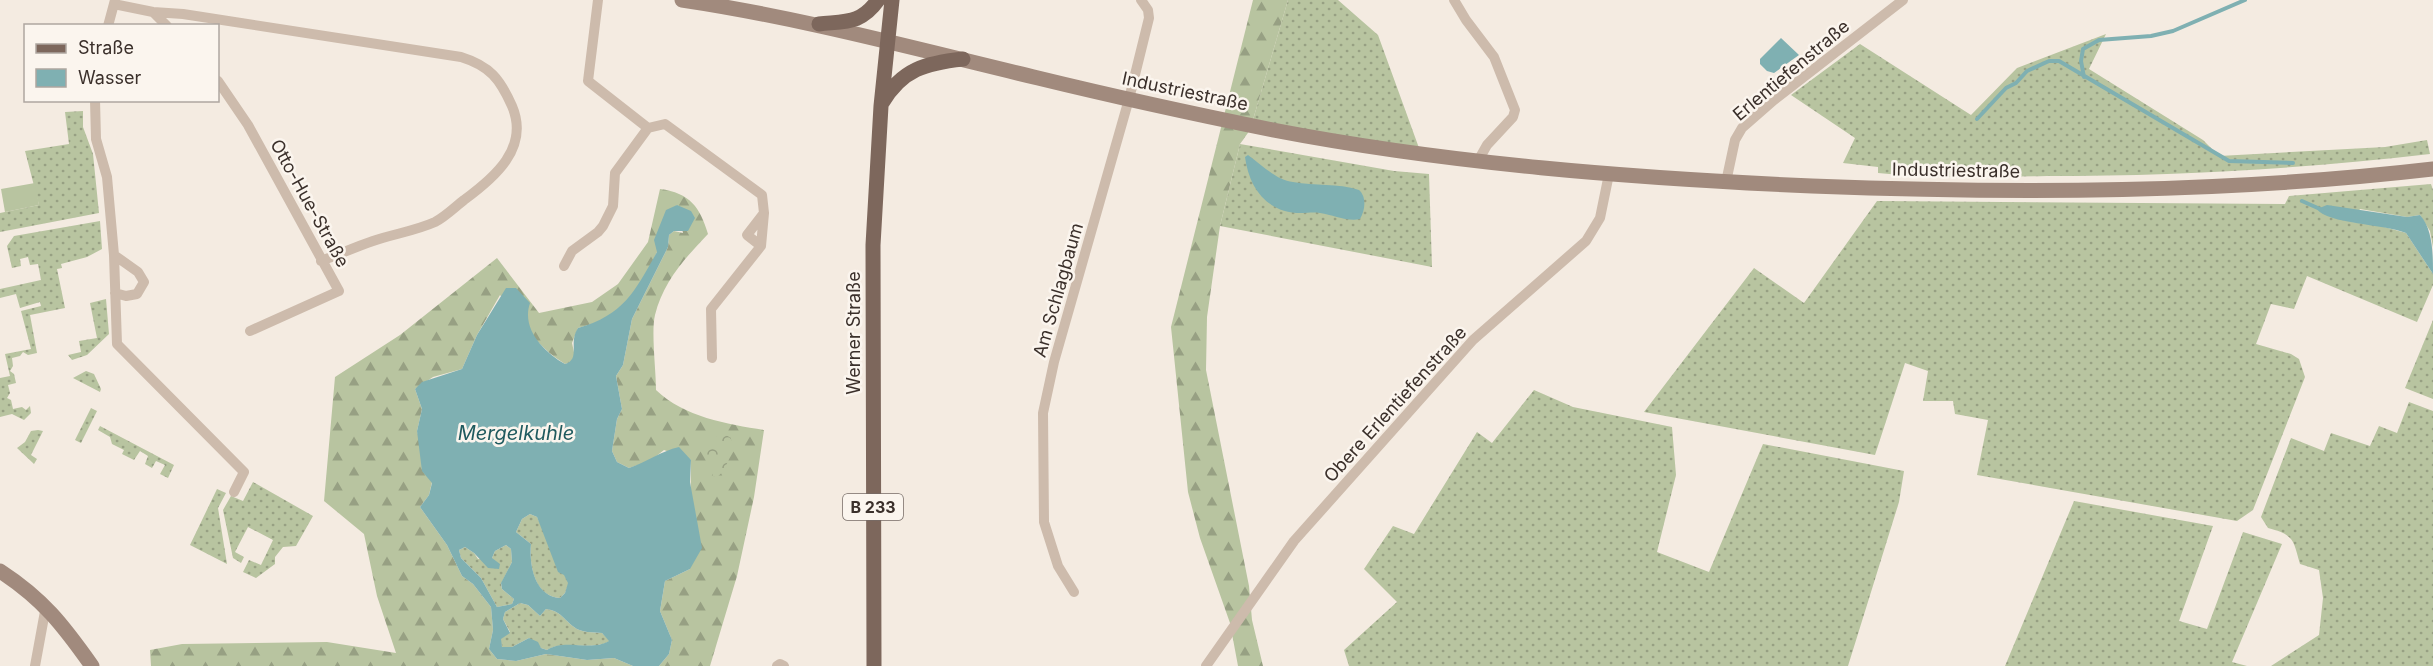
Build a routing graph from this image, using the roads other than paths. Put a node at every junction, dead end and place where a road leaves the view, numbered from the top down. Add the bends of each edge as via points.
1 (598, 0) edge
2 (682, 0) edge
3 (878, 0) edge
4 (892, 0) edge
5 (1141, 0) edge
6 (1454, 0) edge
7 (1903, 0) edge
8 (115, 2) edge
9 (153, 12) junction
10 (109, 24) edge
11 (165, 24) edge
12 (819, 24) junction
13 (887, 40) junction
14 (963, 60) junction
15 (219, 82) edge
16 (1130, 99) junction
17 (95, 102) edge
18 (881, 106) junction
19 (648, 128) junction
20 (1478, 161) junction
21 (2433, 169) edge
22 (1609, 174) junction
23 (1726, 182) junction
24 (764, 213) junction
25 (761, 246) junction
26 (114, 255) junction
27 (321, 261) junction
28 (564, 266) dead end
29 (115, 293) junction
30 (250, 331) dead end
31 (712, 358) dead end
32 (234, 492) dead end
33 (0, 571) edge
34 (1074, 592) dead end
35 (46, 606) junction
36 (35, 666) edge
37 (92, 666) edge
38 (777, 666) edge
39 (784, 666) edge
40 (874, 666) edge
41 (1206, 666) edge

1 - 19 street via 588,81
2 - 12 street, Industriestraße
3 - 12 main road via 864,16 853,21
4 - 13 main road, Werner Straße / B 233
5 - 16 street, Am Schlagbaum via 1149,18
6 - 20 street via 1494,57 1515,110
7 - 23 street, Erlentiefenstraße via 1742,128 1735,140
8 - 9 street
8 - 10 street
9 - 11 street
9 - 27 street via 441,54 476,62 490,70 502,87 514,111 514,145 509,158 489,182 436,222
12 - 13 street, Industriestraße
13 - 14 street, Industriestraße
13 - 18 main road, Werner Straße / B 233
14 - 16 street, Industriestraße
14 - 18 main road via 936,62 916,69 891,88
15 - 27 street, Otto-Hue-Straße via 248,125
16 - 20 street, Industriestraße via 1274,130
16 - 34 street, Am Schlagbaum via 1042,413 1044,522 1058,566
17 - 26 street via 96,139 107,177
18 - 40 main road, Werner Straße / B 233 via 873,245
19 - 24 street via 665,124 762,195
19 - 28 street via 615,173 613,206 603,226 572,250
20 - 22 street, Industriestraße
21 - 23 street, Industriestraße via 2339,179 2142,190 1968,190
22 - 23 street, Industriestraße
22 - 41 street, Obere Erlentiefenstraße via 1600,218 1586,241 1473,340 1294,541
24 - 25 street
24 - 25 street via 747,235
25 - 31 street via 711,309
26 - 29 street
26 - 29 street via 138,272 144,282 137,294
27 - 30 street, Otto-Hue-Straße via 339,291
29 - 32 street via 117,344 244,472
33 - 35 street
35 - 36 street
35 - 37 street
38 - 39 street

